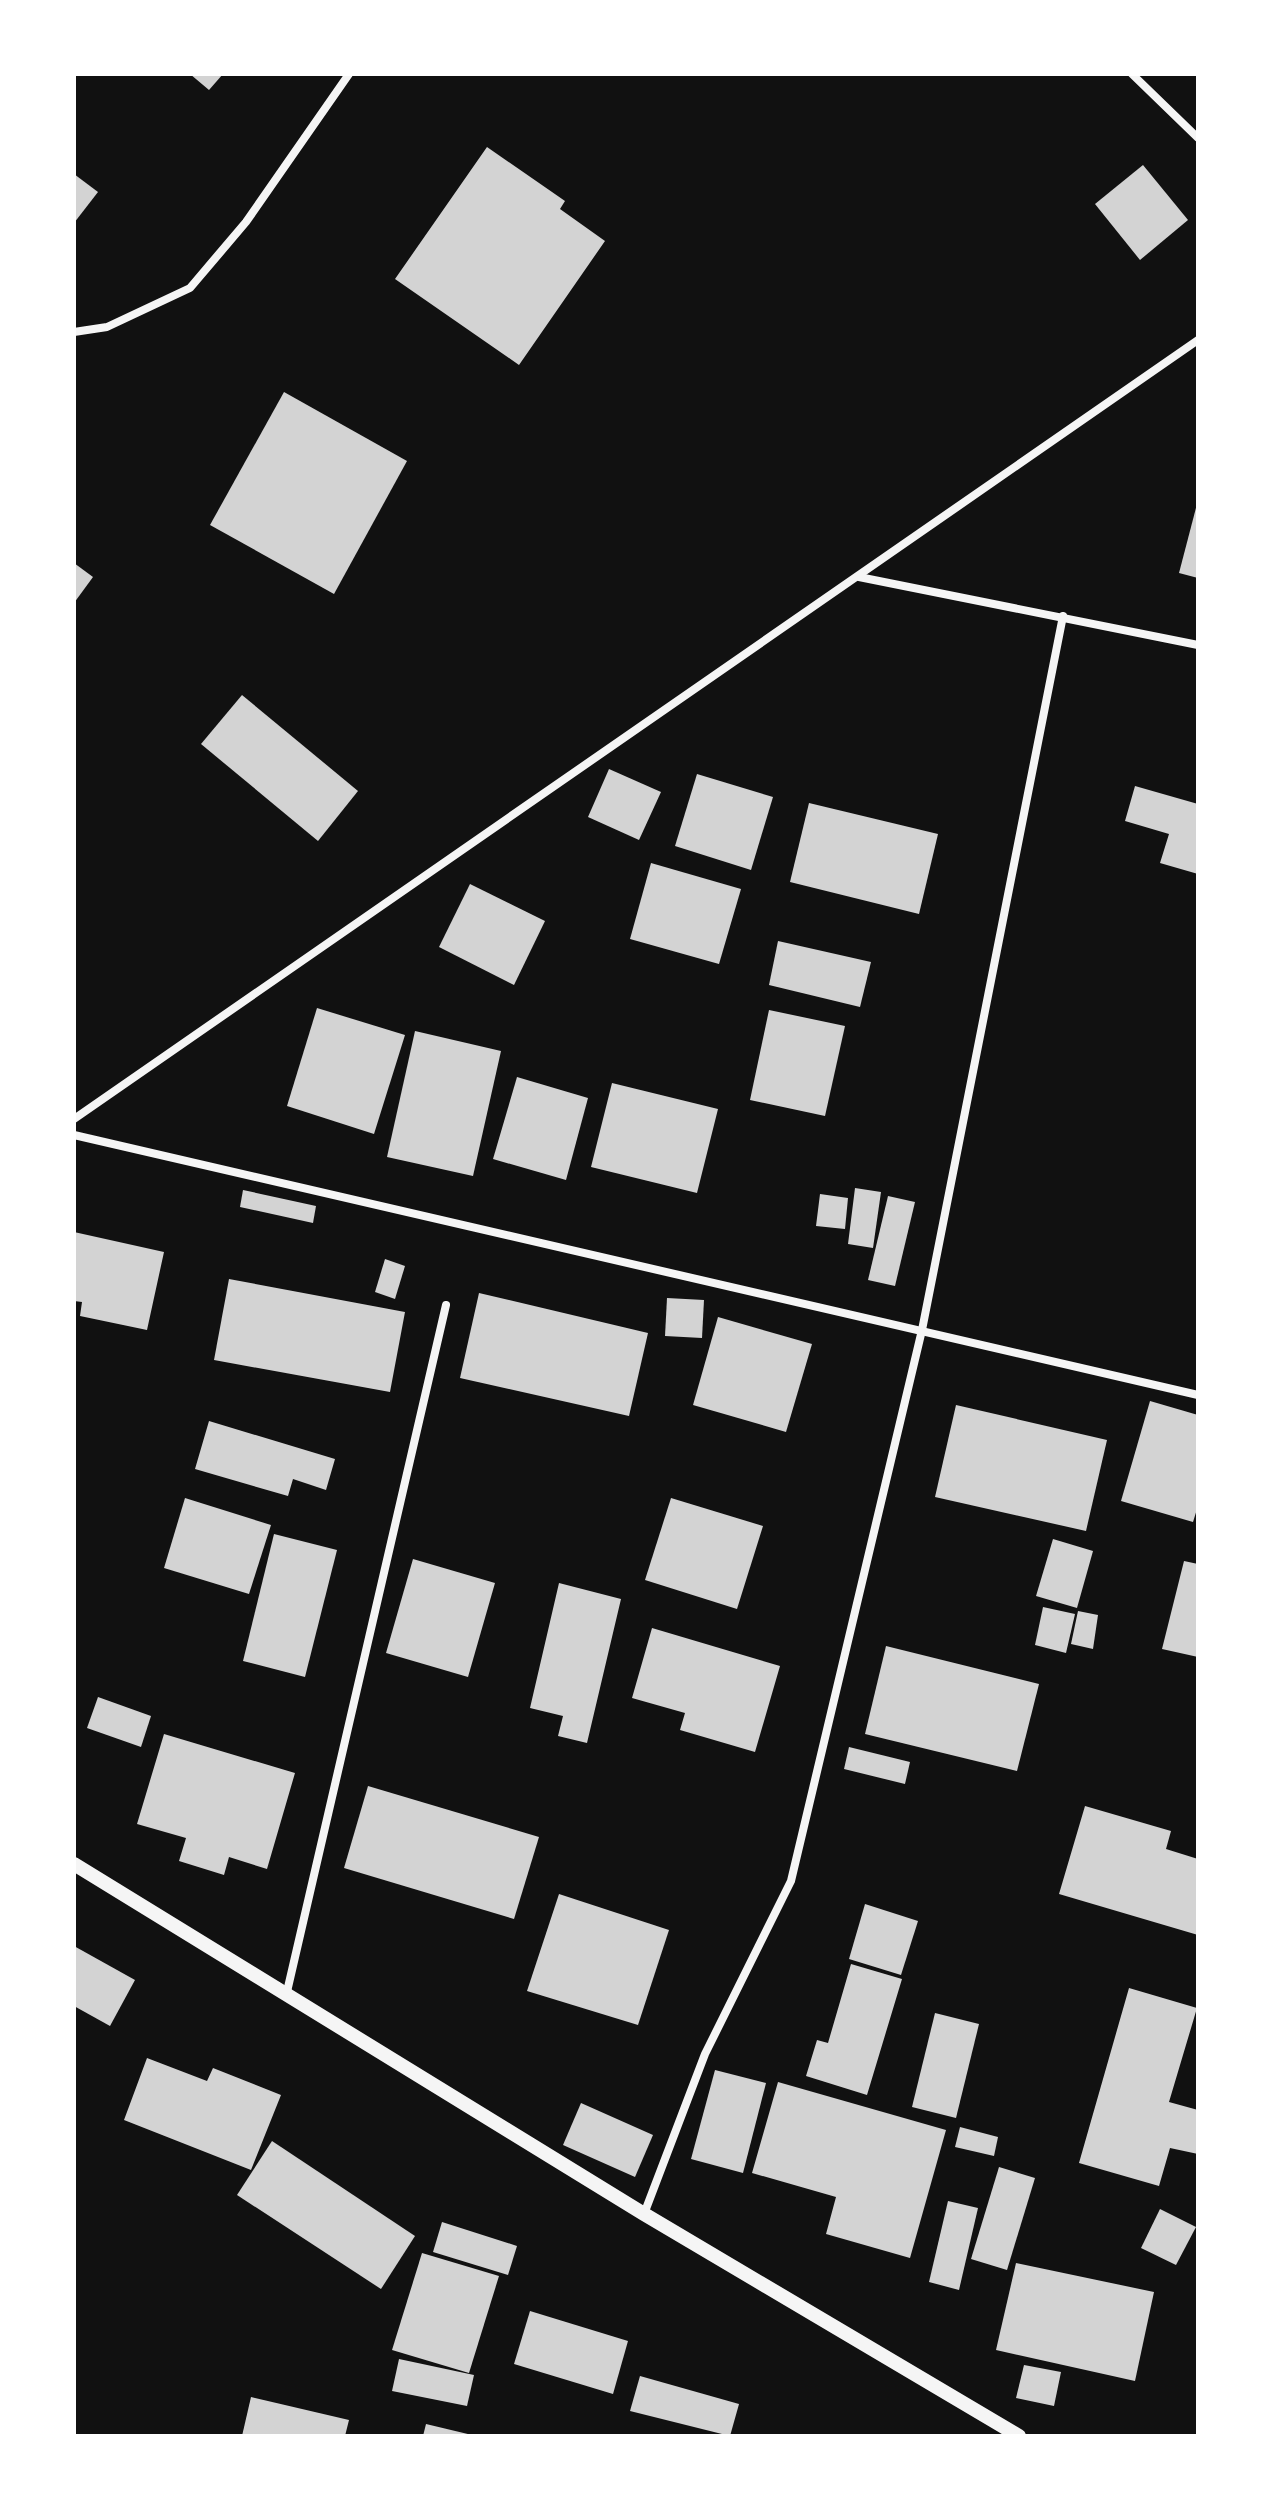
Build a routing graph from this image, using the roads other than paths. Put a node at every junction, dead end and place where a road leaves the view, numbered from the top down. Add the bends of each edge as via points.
1 (349, 74) edge
2 (1132, 74) edge
3 (1198, 138) edge
4 (74, 332) edge
5 (1198, 340) edge
6 (859, 577) junction
7 (1063, 616) junction
8 (1198, 645) edge
9 (74, 1119) edge
10 (74, 1135) edge
11 (446, 1305) dead end
12 (922, 1330) junction
13 (1198, 1395) edge
14 (74, 1864) edge
15 (286, 1997) junction
16 (644, 2214) junction
17 (1019, 2436) edge

1 - 4 street via 246,222 190,288 107,327
2 - 3 street
5 - 6 street
6 - 7 street
6 - 9 street
7 - 8 street
7 - 12 street
10 - 12 street
11 - 15 street
12 - 13 street
12 - 16 street via 791,1881 705,2054
14 - 15 street
15 - 16 street
16 - 17 street

